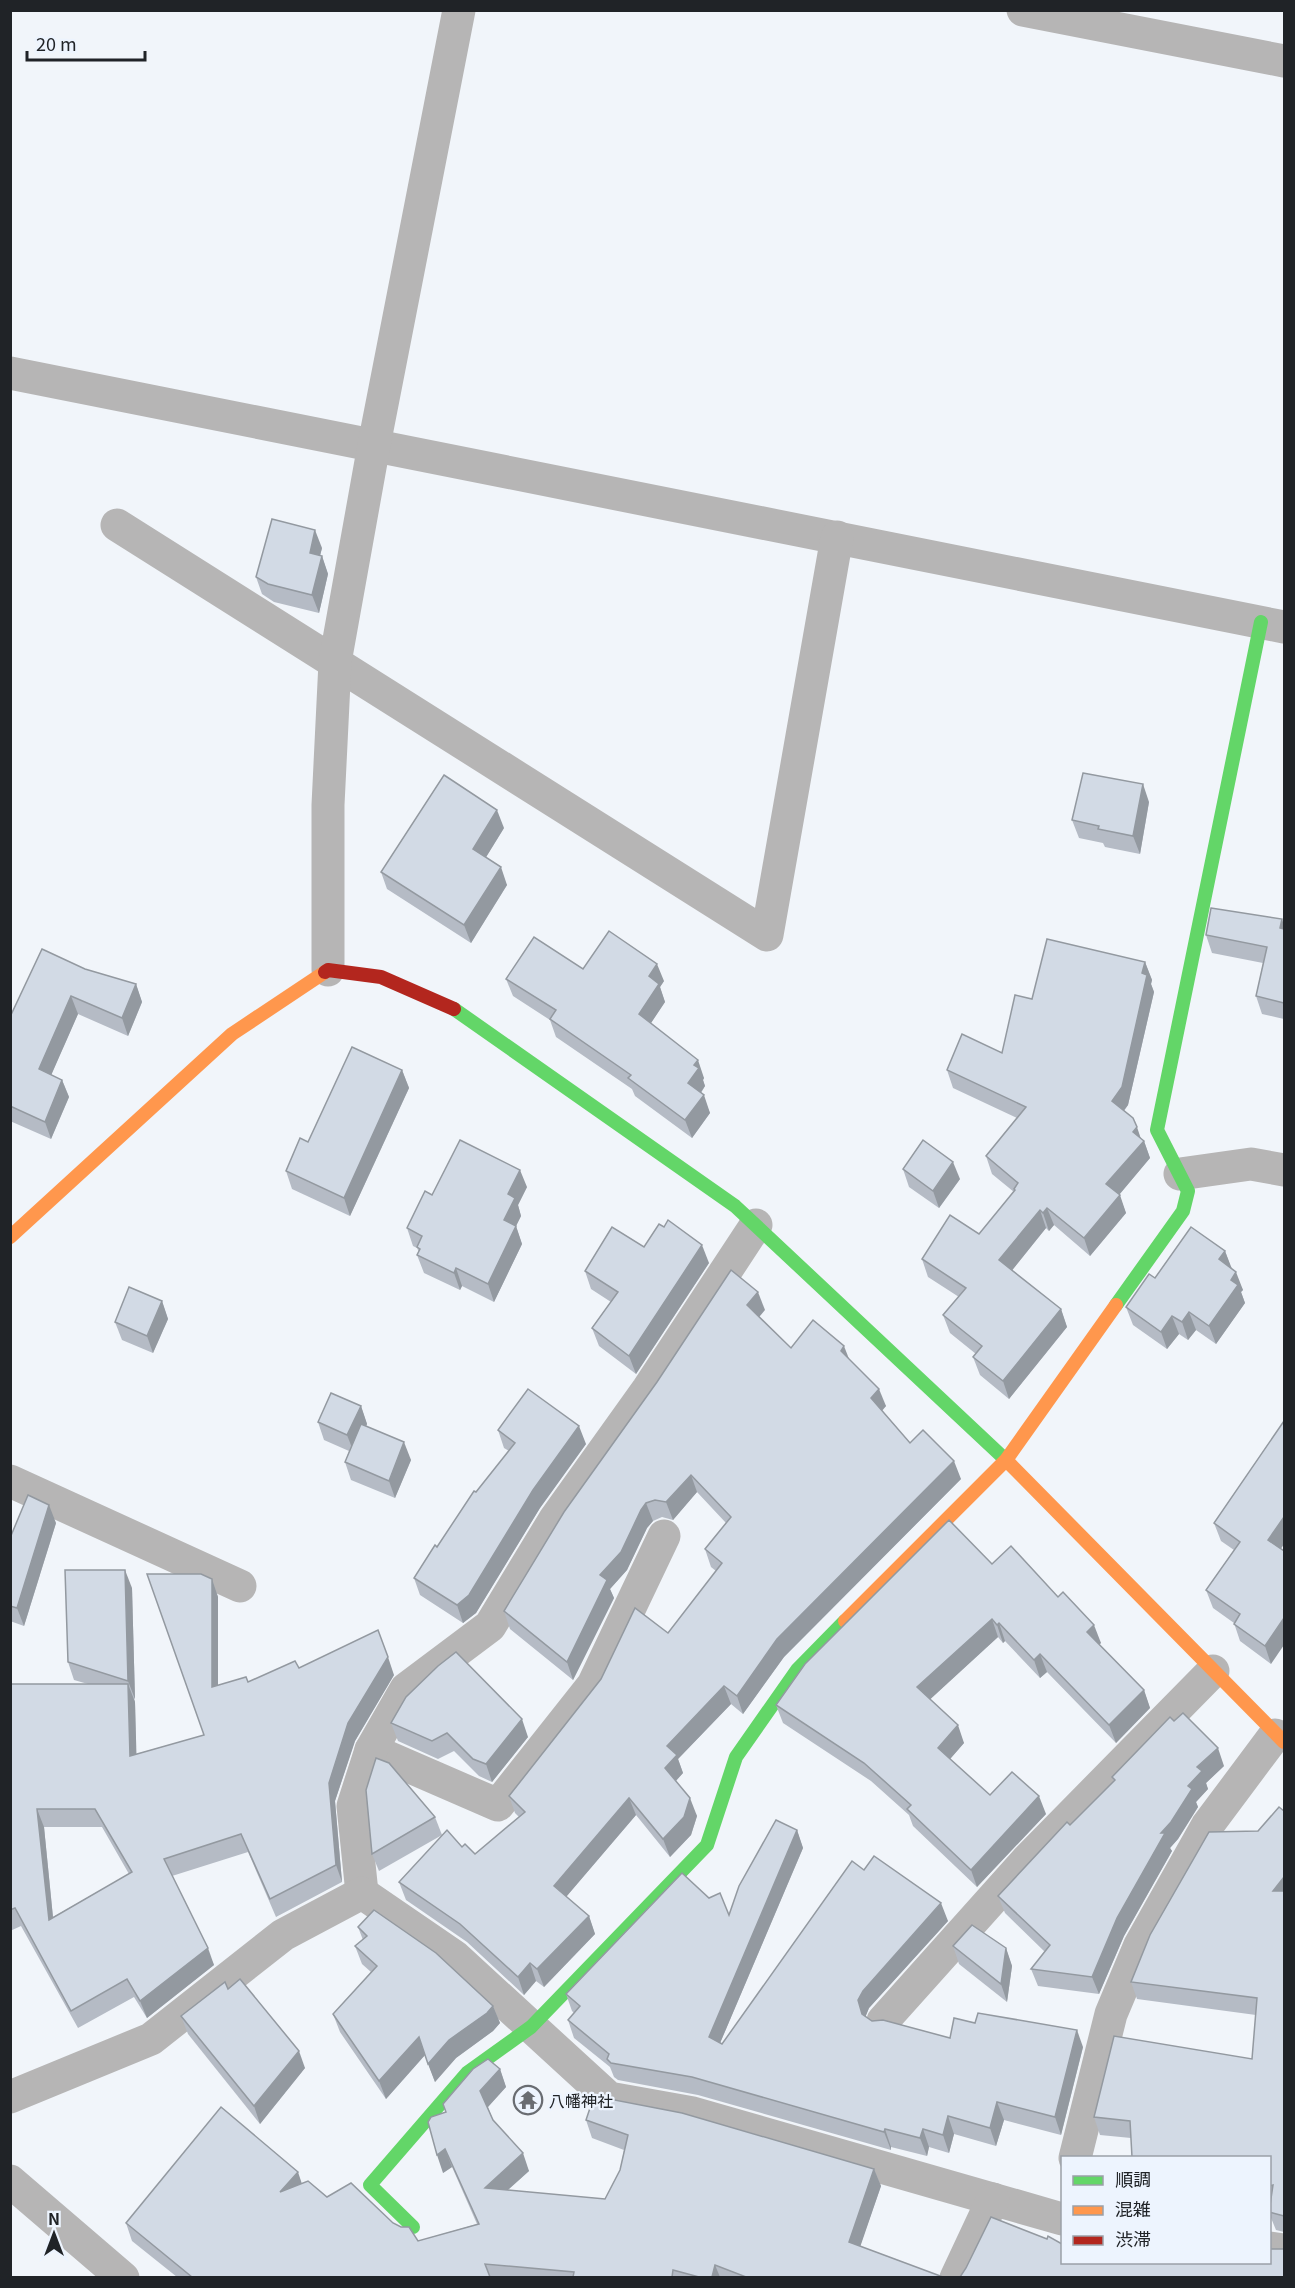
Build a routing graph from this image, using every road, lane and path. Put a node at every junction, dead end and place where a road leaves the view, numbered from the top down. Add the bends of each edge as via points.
1 (459, 10) edge
2 (1023, 10) edge
3 (1284, 61) edge
4 (10, 373) edge
5 (374, 445) junction
6 (117, 525) dead end
7 (837, 537) junction
8 (1273, 624) edge
9 (335, 662) junction
10 (328, 969) junction
11 (1284, 1170) edge
12 (1180, 1174) junction
13 (756, 1225) junction
14 (10, 1238) edge
15 (1006, 1460) junction
16 (10, 1481) edge
17 (664, 1536) dead end
18 (240, 1586) dead end
19 (1213, 1671) junction
20 (1280, 1738) edge
21 (371, 1750) junction
22 (362, 1893) junction
23 (883, 2021) edge
24 (531, 2027) junction
25 (10, 2097) edge
26 (1075, 2156) edge
27 (10, 2181) edge
28 (993, 2199) junction
29 (1061, 2214) edge
30 (413, 2227) dead end
31 (123, 2277) edge
32 (956, 2277) edge

1 - 5 street
2 - 3 street
4 - 5 street
5 - 7 street
5 - 9 street
6 - 9 street
7 - 8 street
7 - 9 street via 767,935
8 - 12 street via 1157,1130
9 - 10 street via 328,806
10 - 13 street via 381,977 461,1011 735,1206
10 - 14 street via 232,1034
11 - 12 street via 1251,1164
12 - 15 street via 1188,1191 1183,1211
13 - 15 street
13 - 21 street via 648,1389 555,1519 490,1626 406,1689
15 - 19 street
15 - 24 street via 797,1670 736,1757 707,1845
16 - 18 street
17 - 21 street via 593,1685 498,1805
19 - 20 street
19 - 23 street via 1029,1859
20 - 26 street via 1207,1826 1140,1945 1111,2014
21 - 22 street via 353,1806
22 - 24 street via 454,1956
22 - 25 street via 284,1935 151,2039
24 - 28 street via 609,2098 693,2113
24 - 30 street via 467,2073 370,2185
27 - 31 street
28 - 29 street
28 - 32 street

